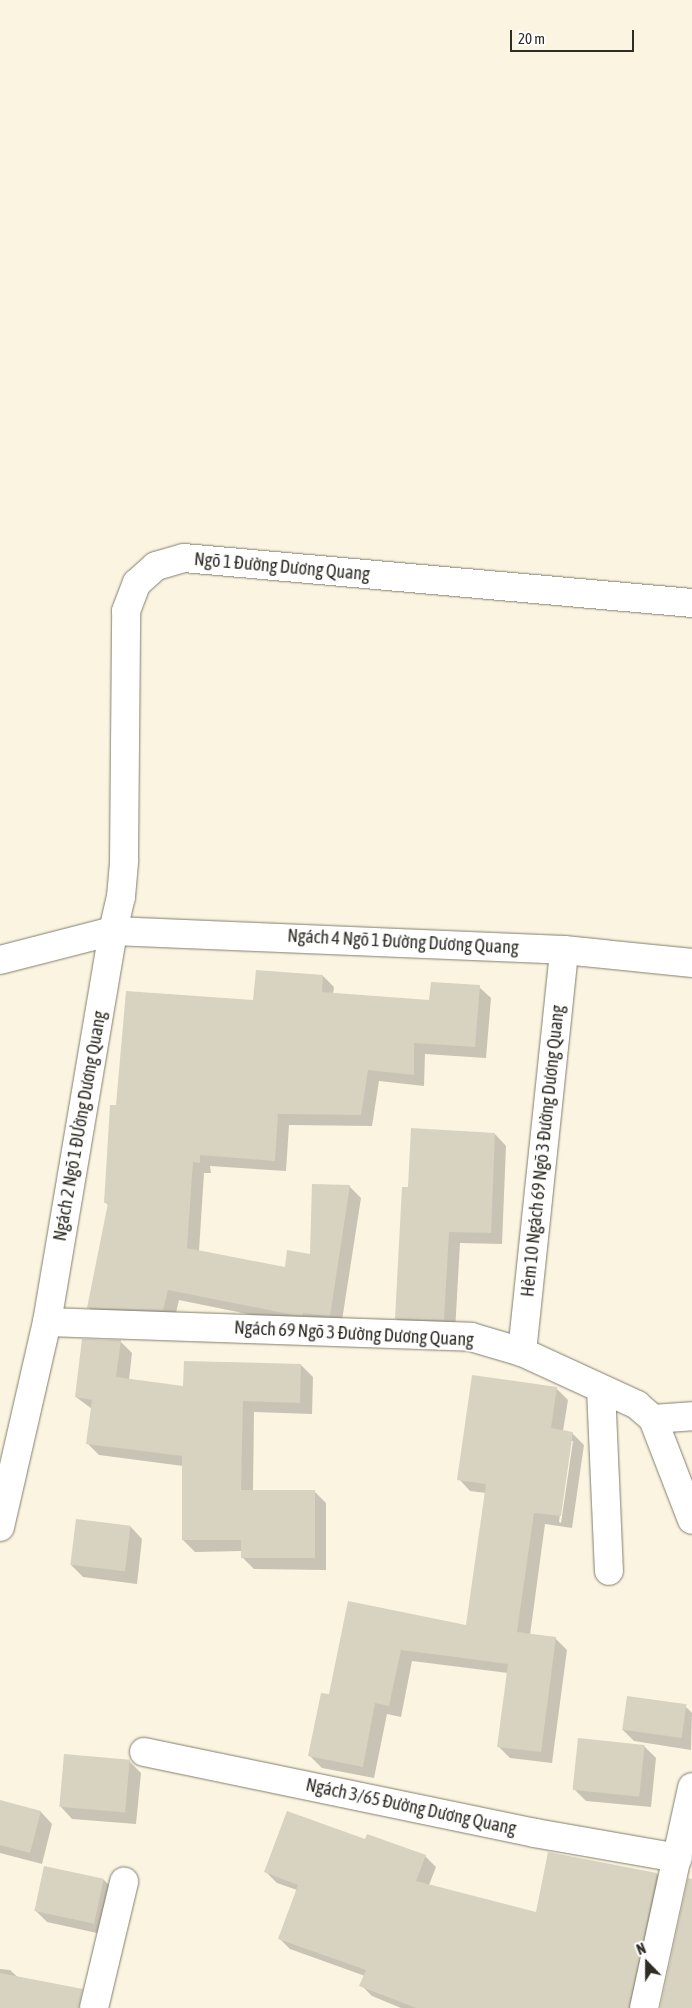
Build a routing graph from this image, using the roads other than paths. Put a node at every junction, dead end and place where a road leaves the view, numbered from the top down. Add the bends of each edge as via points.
1 (692, 603) edge
2 (113, 931) junction
3 (564, 950) junction
4 (0, 960) edge
5 (692, 963) edge
6 (48, 1322) junction
7 (522, 1352) junction
8 (601, 1388) junction
9 (692, 1416) edge
10 (653, 1419) junction
11 (692, 1520) edge
12 (0, 1527) edge
13 (609, 1571) dead end
14 (144, 1752) dead end
15 (692, 1787) edge
16 (678, 1858) junction
17 (124, 1882) dead end
18 (94, 2008) edge
19 (644, 2008) edge

1 - 2 street, Ngõ 1 Đường Dương Quang via 184,558 156,566 137,583 126,611 124,860 121,897
2 - 3 street, Ngách 4 Ngõ 1 Đường Dương Quang
2 - 4 street
2 - 6 street, Ngách 2 Ngõ 1 ĐƯờng Dương Quang
3 - 5 street, Ngách 4 Ngõ 1 Đường Dương Quang
3 - 7 street, Hẻm 10 Ngách 69 Ngõ 3 Đường Dương Quang
6 - 7 street, Ngách 69 Ngõ 3 Đường Dương Quang via 471,1337
6 - 12 street, Ngách 2 Ngõ 1 ĐƯờng Dương Quang
7 - 8 street, Ngách 69 Ngõ 3 Đường Dương Quang
8 - 10 street, Ngách 69 Ngõ 3 Đường Dương Quang via 637,1405
8 - 13 street
9 - 10 street
10 - 11 street
14 - 16 street, Ngách 3/65 Đường Dương Quang via 535,1833
15 - 16 street
16 - 19 street
17 - 18 street

